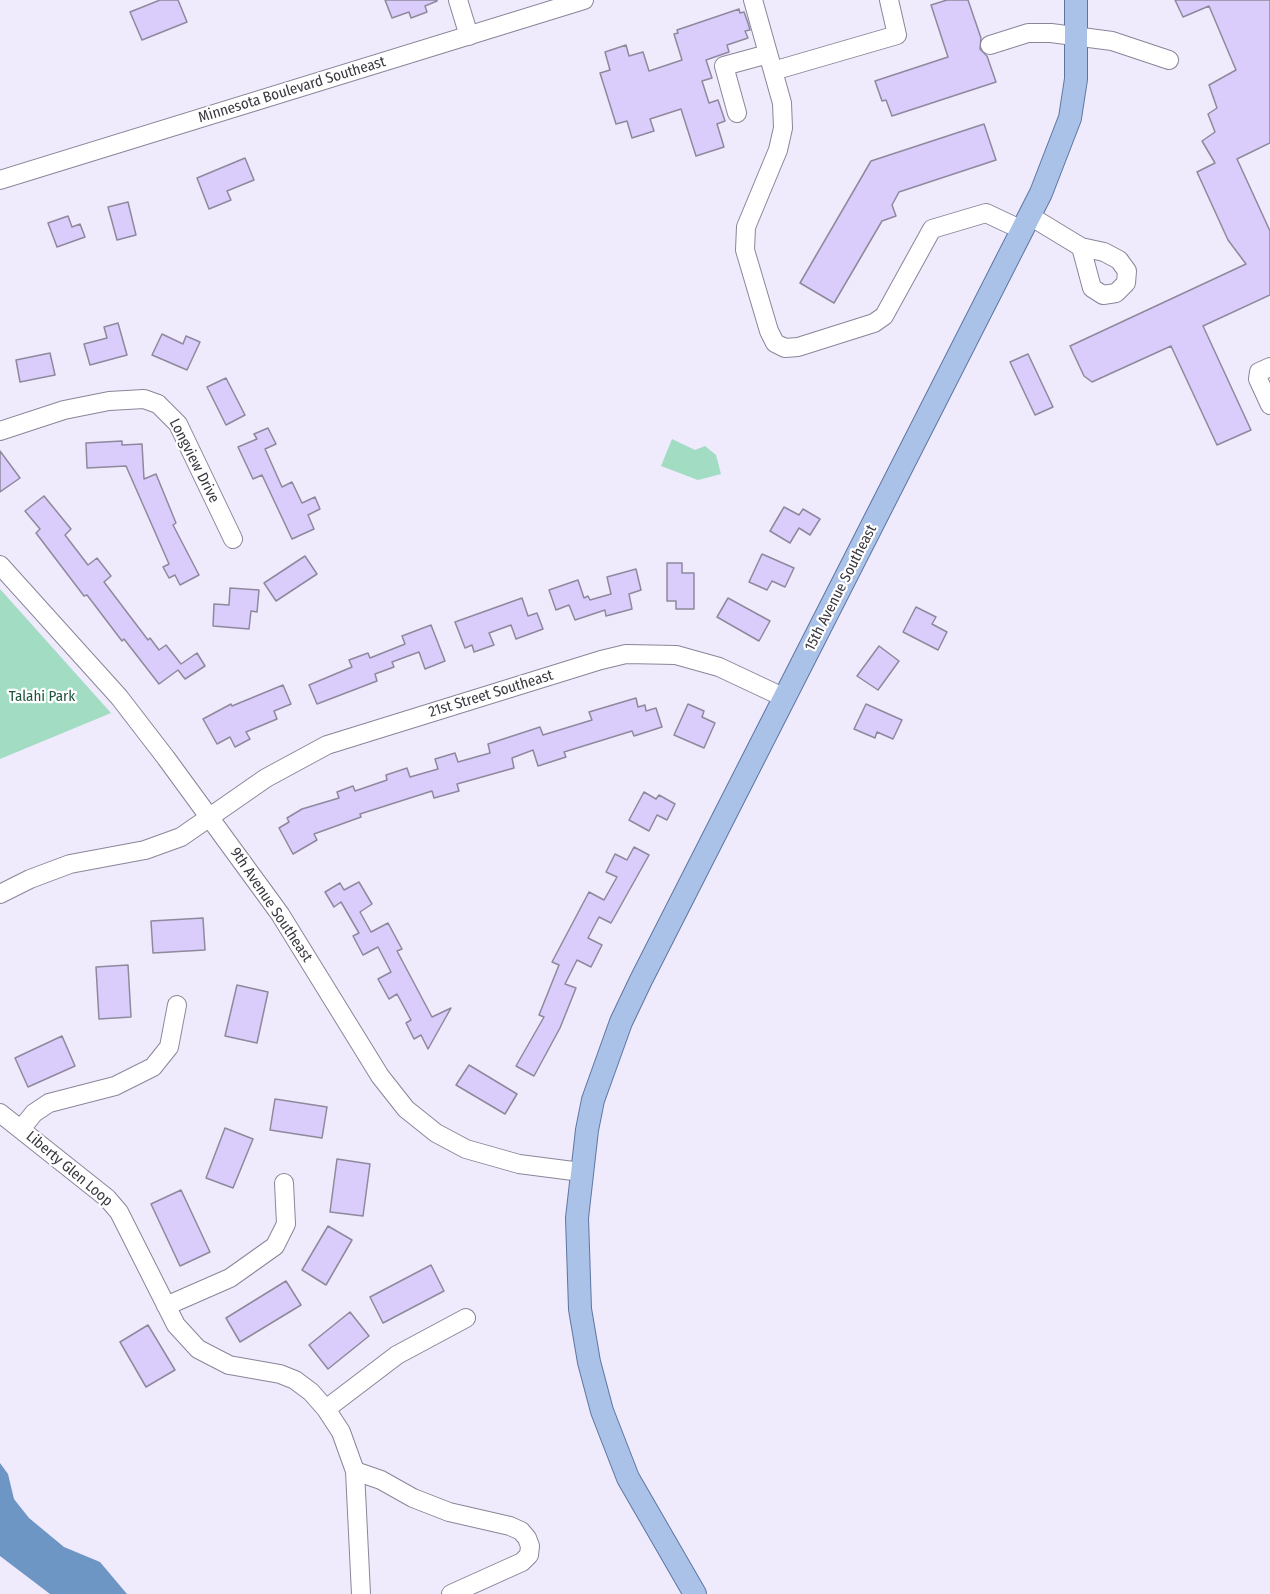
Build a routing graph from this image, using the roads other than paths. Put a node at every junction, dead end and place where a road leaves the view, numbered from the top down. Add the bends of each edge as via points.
1 (459, 0) edge
2 (584, 0) edge
3 (753, 0) edge
4 (889, 0) edge
5 (1076, 0) edge
6 (469, 36) junction
7 (1078, 37) junction
8 (990, 45) dead end
9 (1169, 60) dead end
10 (770, 62) junction
11 (737, 113) dead end
12 (0, 180) edge
13 (1026, 223) junction
14 (1081, 247) dead end
15 (1270, 367) edge
16 (1270, 405) edge
17 (0, 431) edge
18 (233, 539) dead end
19 (0, 565) edge
20 (785, 698) junction
21 (210, 818) junction
22 (0, 894) edge
23 (177, 1005) dead end
24 (0, 1113) edge
25 (21, 1129) junction
26 (581, 1172) junction
27 (284, 1183) dead end
28 (166, 1306) junction
29 (466, 1318) dead end
30 (326, 1408) junction
31 (355, 1471) junction
32 (361, 1594) edge
33 (451, 1594) edge
34 (695, 1594) edge

1 - 6 street
2 - 6 street, Minnesota Boulevard Southeast
3 - 10 street
4 - 10 street via 897,34
5 - 7 main road, 15th Avenue Southeast
6 - 12 street, Minnesota Boulevard Southeast
7 - 8 street via 1028,33
7 - 9 street via 1112,41
7 - 13 main road, 15th Avenue Southeast via 1070,118 1057,157
10 - 11 street via 724,66
10 - 13 street via 782,103 783,128 778,150 746,227 745,250 775,343 785,348 798,347 874,323 884,316 932,229 986,213
13 - 14 street
13 - 20 main road, 15th Avenue Southeast
15 - 16 street via 1259,372 1258,379
17 - 18 street, Longview Drive via 64,410 109,401 144,399 158,404 178,424
19 - 21 street, 9th Avenue Southeast via 119,698
20 - 21 street, 21st Street Southeast via 697,659 626,654 327,745 266,778
20 - 26 main road, 15th Avenue Southeast via 621,1022 593,1100
21 - 22 street via 161,845 70,864
21 - 26 street, 9th Avenue Southeast via 280,914 380,1076 406,1109 436,1133 466,1149 519,1164
23 - 25 street, Liberty Glen Loop via 169,1047 153,1067 115,1086 49,1103
24 - 25 street, Liberty Glen Loop
25 - 28 street, Liberty Glen Loop via 119,1212
26 - 34 main road, 15th Avenue Southeast via 577,1266 589,1362 628,1478
27 - 28 street via 286,1224 275,1246 230,1278
28 - 30 street, Liberty Glen Loop via 185,1337 205,1354 229,1365 295,1380
29 - 30 street via 397,1355
30 - 31 street, Liberty Glen Loop via 341,1432
31 - 32 street, Liberty Glen Loop
31 - 33 street via 449,1512 510,1526 527,1538 529,1555 522,1562

